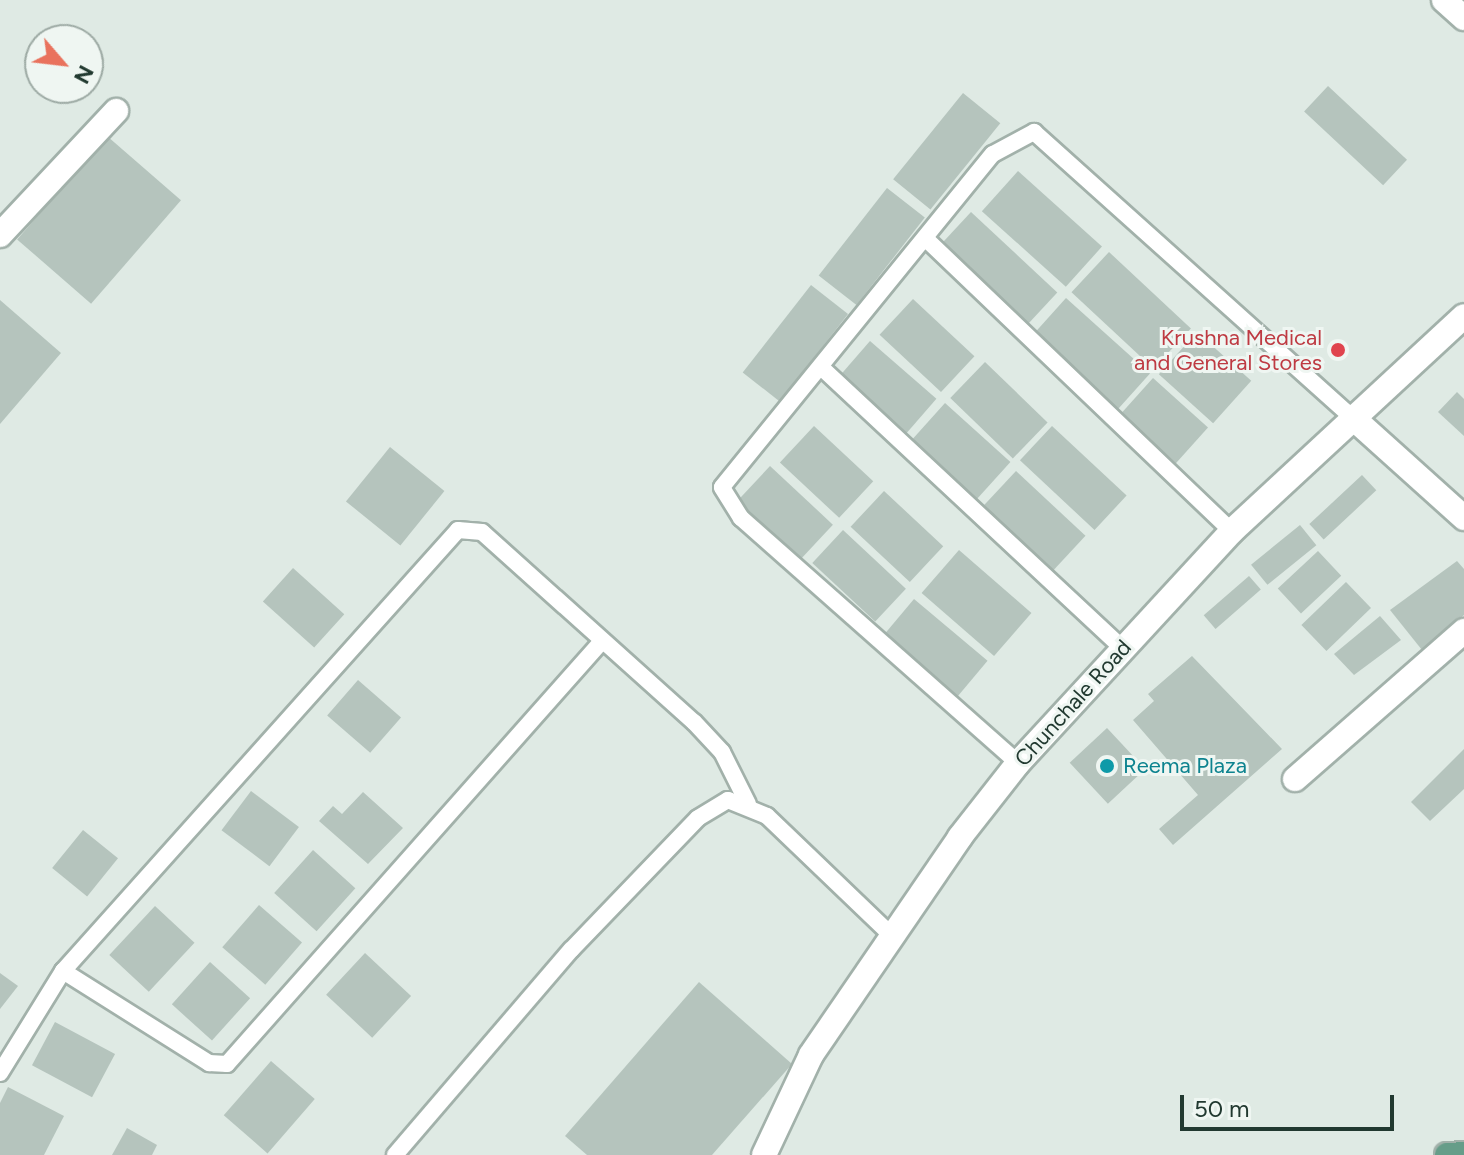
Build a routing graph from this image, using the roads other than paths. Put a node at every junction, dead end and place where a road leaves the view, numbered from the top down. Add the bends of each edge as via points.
1 (1444, 0) edge
2 (1464, 18) edge
3 (116, 111) dead end
4 (0, 235) edge
5 (925, 238) junction
6 (1464, 316) edge
7 (822, 368) junction
8 (1352, 417) junction
9 (1464, 518) edge
10 (1232, 531) junction
11 (1464, 631) edge
12 (602, 641) junction
13 (1122, 648) junction
14 (1018, 763) junction
15 (1295, 779) dead end
16 (748, 804) junction
17 (891, 935) junction
18 (63, 971) junction
19 (0, 1073) edge
20 (1464, 1154) edge
21 (395, 1155) edge
22 (764, 1155) edge
23 (1447, 1155) edge

1 - 2 street
3 - 4 street
5 - 7 lane
5 - 8 lane via 993,154 1034,132
5 - 10 lane
6 - 8 street, Chunchale Road
7 - 13 lane
7 - 14 lane via 722,487 729,504
8 - 9 street
8 - 10 street, Chunchale Road
10 - 13 street, Chunchale Road
11 - 15 street
12 - 16 lane via 722,752
12 - 18 lane via 227,1064 209,1063
12 - 18 lane via 482,532 458,530
13 - 14 street, Chunchale Road
14 - 17 street, Chunchale Road
16 - 17 lane
16 - 21 lane via 728,800 698,818 571,950
17 - 22 street, Chunchale Road via 811,1055
18 - 19 lane
20 - 23 main road

